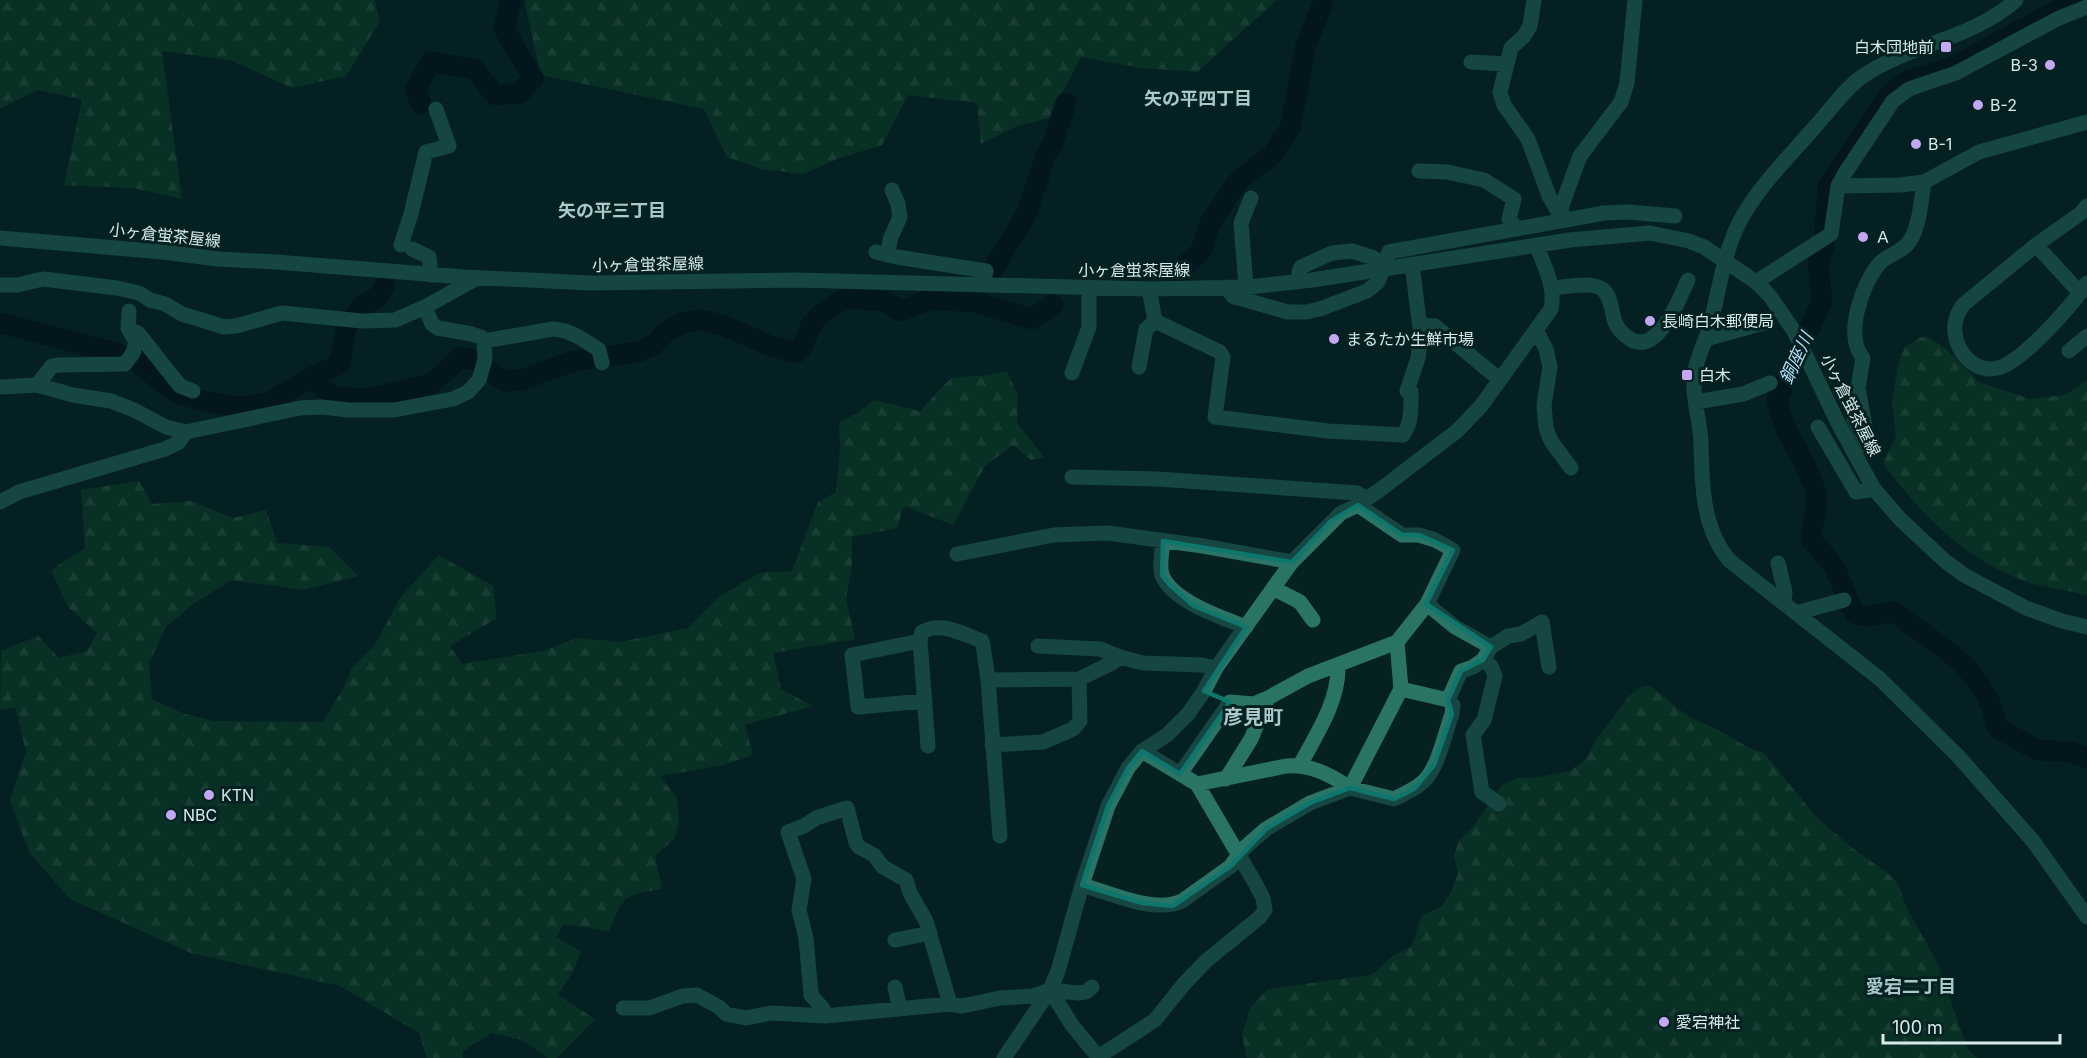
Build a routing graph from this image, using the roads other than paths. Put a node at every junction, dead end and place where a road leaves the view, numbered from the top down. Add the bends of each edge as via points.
1 (1534, 0) edge
2 (1635, 0) edge
3 (2016, 0) edge
4 (2087, 7) edge
5 (1471, 62) dead end
6 (1506, 64) junction
7 (436, 109) dead end
8 (2087, 122) edge
9 (1419, 171) dead end
10 (1924, 182) junction
11 (1838, 186) junction
12 (892, 190) dead end
13 (1251, 198) dead end
14 (2087, 206) edge
15 (1675, 216) dead end
16 (1563, 220) junction
17 (1516, 228) junction
18 (0, 238) edge
19 (2036, 245) junction
20 (1537, 246) junction
21 (1725, 261) junction
22 (1412, 265) junction
23 (1382, 270) junction
24 (1299, 272) dead end
25 (431, 274) junction
26 (477, 278) junction
27 (1688, 280) dead end
28 (1756, 282) junction
29 (983, 284) junction
30 (0, 285) edge
31 (1225, 287) junction
32 (1246, 287) junction
33 (1552, 288) junction
34 (2083, 288) edge
35 (1089, 289) junction
36 (1149, 289) junction
37 (425, 307) junction
38 (129, 311) dead end
39 (1155, 321) junction
40 (1767, 322) dead end
41 (1421, 325) junction
42 (128, 328) junction
43 (1536, 330) junction
44 (2087, 336) edge
45 (1706, 339) junction
46 (484, 341) junction
47 (2069, 351) dead end
48 (600, 357) dead end
49 (1139, 367) dead end
50 (1072, 374) dead end
51 (1500, 380) junction
52 (1770, 383) dead end
53 (37, 385) junction
54 (0, 387) edge
55 (193, 391) dead end
56 (1696, 402) junction
57 (1854, 419) dead end
58 (1818, 427) dead end
59 (186, 432) junction
60 (1571, 468) dead end
61 (1072, 477) dead end
62 (1874, 489) junction
63 (0, 502) edge
64 (1363, 502) junction
65 (1163, 541) junction
66 (1118, 544) dead end
67 (957, 554) dead end
68 (1292, 562) junction
69 (1778, 563) dead end
70 (1162, 575) junction
71 (1273, 588) junction
72 (1844, 600) dead end
73 (1426, 604) junction
74 (1790, 609) junction
75 (1313, 620) dead end
76 (1246, 627) junction
77 (2087, 627) edge
78 (920, 641) junction
79 (1397, 642) junction
80 (1038, 646) dead end
81 (1487, 653) junction
82 (1120, 657) junction
83 (1338, 666) junction
84 (1549, 667) dead end
85 (1216, 668) junction
86 (988, 680) junction
87 (1080, 680) junction
88 (1401, 689) junction
89 (1204, 691) junction
90 (1268, 698) junction
91 (925, 700) junction
92 (1448, 700) junction
93 (1230, 702) junction
94 (992, 745) junction
95 (928, 746) dead end
96 (1142, 751) junction
97 (1300, 765) junction
98 (1180, 774) junction
99 (1226, 778) junction
100 (1197, 784) junction
101 (1350, 788) junction
102 (1499, 804) dead end
103 (1000, 836) dead end
104 (1238, 856) junction
105 (1083, 885) junction
106 (2087, 916) edge
107 (930, 933) junction
108 (895, 940) dead end
109 (895, 987) dead end
110 (1092, 987) dead end
111 (1050, 990) junction
112 (950, 1004) junction
113 (623, 1008) dead end
114 (900, 1009) junction
115 (825, 1016) junction
116 (1098, 1057) edge
117 (1004, 1058) edge

1 - 6 street via 1530,26 1511,48
2 - 16 street via 1627,82 1621,102 1580,156 1561,208
3 - 21 street via 1969,30 1883,64 1861,77 1757,195 1739,224
4 - 11 street via 1956,73 1903,93 1893,101
5 - 6 street
6 - 16 street via 1501,99 1528,139
7 - 25 street via 449,146 426,152 406,247 429,257
8 - 10 street via 1979,152
9 - 17 street via 1484,180 1514,199 1509,219
10 - 11 street
10 - 57 street via 1920,213 1909,242 1881,262 1857,307 1856,346 1863,358 1858,388 1869,448
11 - 28 street via 1826,237
12 - 29 street via 900,217 881,253 986,271
13 - 32 street via 1241,223
14 - 19 street
15 - 16 street via 1628,212
16 - 17 street
17 - 23 street via 1389,252
18 - 25 street, 小ヶ倉蛍茶屋線
19 - 34 street
19 - 34 street via 1957,312 1955,338 1971,362 1993,369 2011,362 2072,305
20 - 21 street, 小ヶ倉蛍茶屋線 via 1650,233 1701,245
20 - 22 street, 小ヶ倉蛍茶屋線
20 - 33 street
21 - 28 street, 小ヶ倉蛍茶屋線
21 - 45 street
22 - 23 street, 小ヶ倉蛍茶屋線
22 - 41 street
23 - 24 street via 1374,258 1352,251 1332,253 1301,267
23 - 31 street via 1378,282 1367,291 1306,312 1288,312 1234,297
23 - 32 street, 小ヶ倉蛍茶屋線
25 - 26 street, 小ヶ倉蛍茶屋線
26 - 29 street, 小ヶ倉蛍茶屋線 via 590,283 796,280
26 - 37 street
27 - 33 street via 1670,318 1653,338 1644,342 1636,342 1622,333 1609,297 1602,289 1592,285
28 - 62 street, 小ヶ倉蛍茶屋線 via 1794,331
29 - 35 street, 小ヶ倉蛍茶屋線
30 - 37 street via 44,279 117,288 139,293 219,327 282,314 394,320
31 - 32 street, 小ヶ倉蛍茶屋線
31 - 36 street, 小ヶ倉蛍茶屋線
33 - 43 street via 1551,309
35 - 36 street, 小ヶ倉蛍茶屋線
35 - 50 street via 1089,327
36 - 39 street
37 - 46 street via 438,328 472,334
38 - 42 street
39 - 41 street via 1220,352 1223,357 1215,417 1403,435 1410,416 1411,393 1407,391 1418,358
39 - 49 street via 1146,329
40 - 45 street
41 - 51 street via 1436,327
42 - 53 street via 136,342 129,359 52,366
42 - 55 street via 138,333 180,386
43 - 51 street
43 - 60 street via 1550,367 1544,405 1546,428
44 - 47 street
45 - 56 street via 1696,368
46 - 48 street via 562,330 578,337
46 - 59 street via 479,380 468,392 453,399 394,410 300,408
51 - 64 street via 1457,431
52 - 56 street via 1743,394
53 - 54 street
53 - 59 street via 111,402
56 - 74 street via 1705,507 1713,536 1730,561
58 - 62 street via 1856,492
59 - 63 street via 179,442 165,449 19,492
61 - 64 street via 1357,493
62 - 77 street, 小ヶ倉蛍茶屋線 via 1900,519 1964,574 2026,608
64 - 68 street via 1331,521
64 - 73 street via 1402,535 1419,534 1453,550
65 - 67 street via 1108,533 1054,535
65 - 68 street
65 - 70 street
66 - 70 street via 1153,549 1156,568
68 - 71 street
69 - 74 street
70 - 76 street via 1194,606
71 - 75 street via 1300,602
71 - 76 street
72 - 74 street
73 - 79 street
73 - 81 street
74 - 106 street via 1880,680 1958,756 2033,841
76 - 85 street
78 - 86 street via 922,632 932,626 982,641
78 - 91 street
78 - 91 street via 852,656 858,707
79 - 83 street
79 - 88 street
80 - 82 street via 1100,649
81 - 84 street via 1508,636 1521,634 1542,622
81 - 92 street via 1473,667 1461,671
81 - 102 street via 1496,676 1484,720 1473,735 1482,792
82 - 85 street via 1143,663
82 - 87 street
83 - 90 street via 1308,676
83 - 97 street via 1331,704
85 - 89 street
86 - 87 street
86 - 94 street
87 - 94 street via 1080,721 1073,729 1043,742
88 - 92 street
88 - 101 street
89 - 93 street
89 - 96 street via 1167,735
90 - 93 street via 1254,704
90 - 99 street via 1251,739
91 - 95 street
92 - 101 street via 1453,705 1452,714 1425,780 1394,799
93 - 98 street
94 - 103 street
96 - 98 street
96 - 105 street via 1113,793
97 - 99 street
97 - 101 street
98 - 100 street
99 - 100 street
100 - 104 street
101 - 104 street via 1279,812
104 - 105 street via 1231,866 1173,906 1142,903
104 - 116 street via 1266,910 1206,961 1155,1020
105 - 111 street
107 - 108 street
107 - 112 street
107 - 115 street via 906,880 859,848 847,808 788,832 804,879 799,910 806,938 811,995
109 - 114 street
110 - 111 street via 1078,993
111 - 112 street via 962,1006
111 - 116 street
111 - 117 street
112 - 114 street
113 - 115 street via 649,1008 697,995 726,1014 746,1018 771,1013
114 - 115 street

